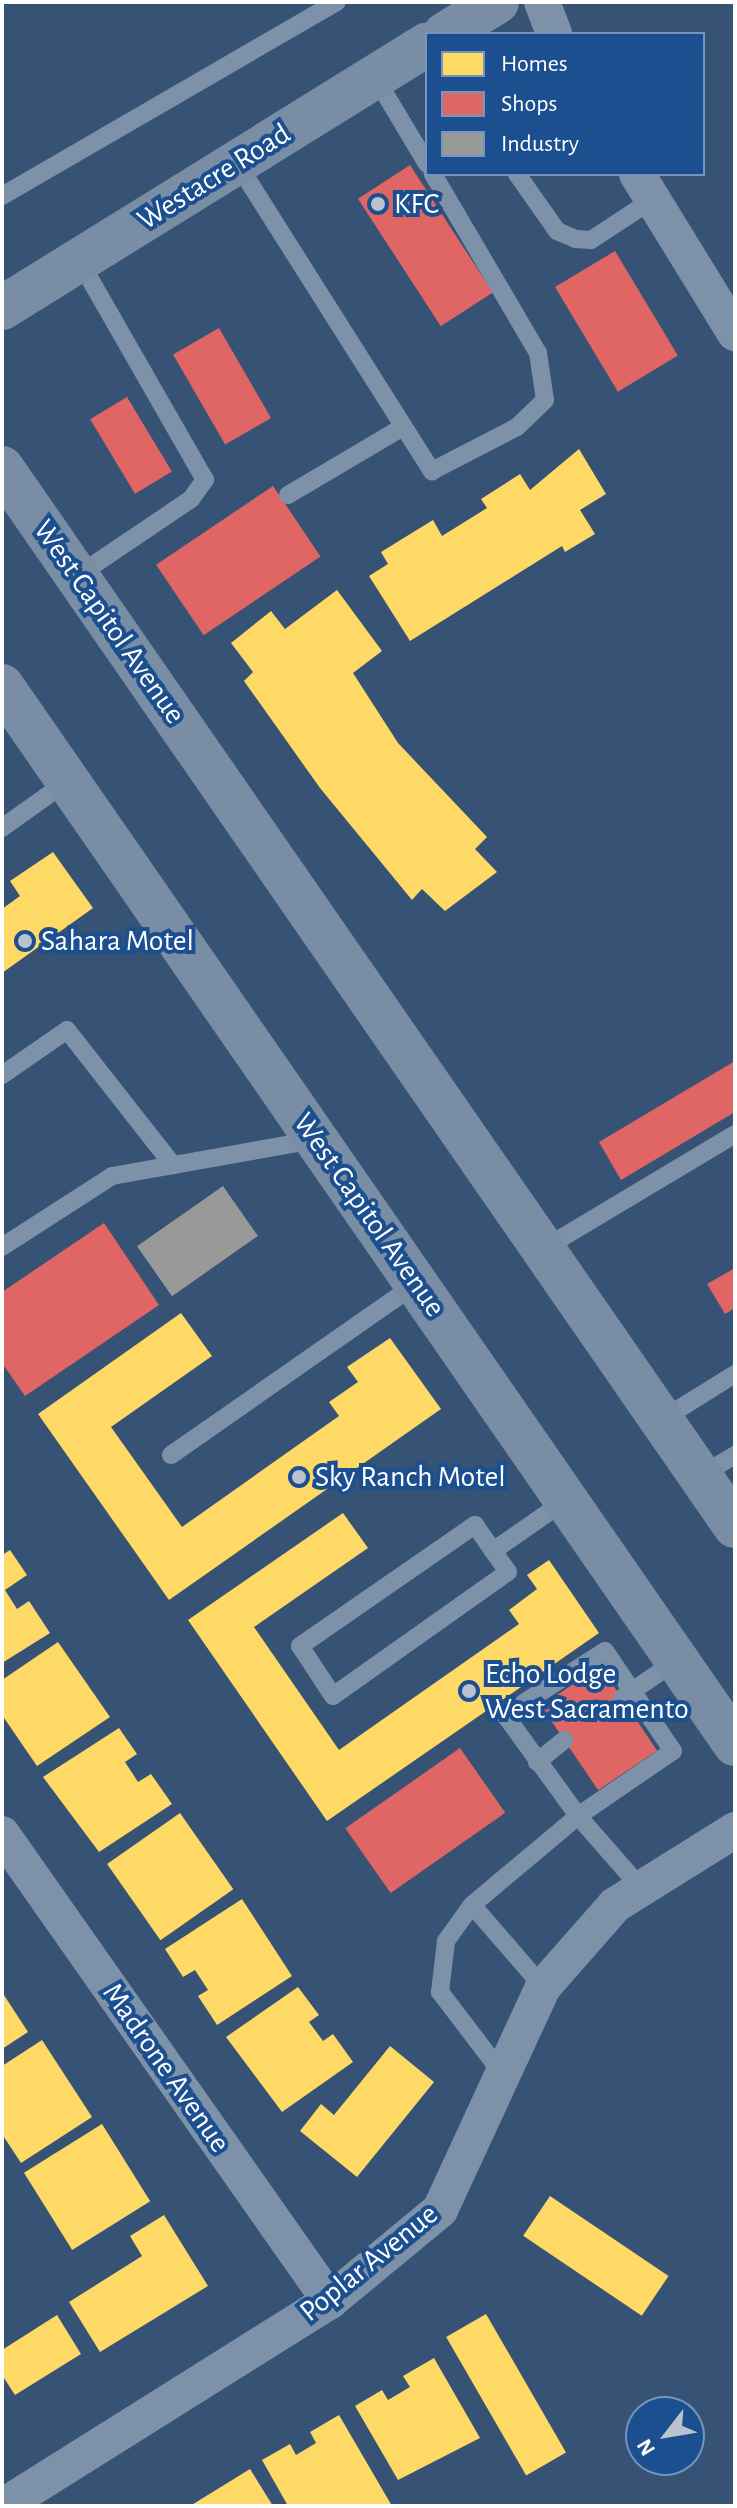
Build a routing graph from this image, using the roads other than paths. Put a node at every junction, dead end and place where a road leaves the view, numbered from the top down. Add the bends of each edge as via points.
1 (337, 2) edge
2 (497, 2) edge
3 (542, 2) edge
4 (448, 32) edge
5 (553, 32) edge
6 (425, 46) edge
7 (375, 77) junction
8 (425, 161) edge
9 (237, 163) junction
10 (434, 176) edge
11 (518, 176) edge
12 (644, 187) edge
13 (2, 196) edge
14 (79, 260) junction
15 (2, 308) edge
16 (735, 333) edge
17 (403, 427) junction
18 (2, 468) edge
19 (288, 495) dead end
20 (77, 576) junction
21 (2, 686) edge
22 (68, 781) junction
23 (2, 828) edge
24 (2, 1075) edge
25 (735, 1134) edge
26 (317, 1140) junction
27 (173, 1165) junction
28 (2, 1247) edge
29 (543, 1249) junction
30 (416, 1284) junction
31 (735, 1374) edge
32 (661, 1420) junction
33 (171, 1455) dead end
34 (717, 1466) edge
35 (566, 1500) junction
36 (735, 1526) edge
37 (493, 1551) junction
38 (676, 1661) junction
39 (627, 1695) junction
40 (564, 1740) dead end
41 (735, 1744) edge
42 (537, 1762) junction
43 (578, 1816) junction
44 (735, 1830) edge
45 (2, 1834) edge
46 (642, 1889) junction
47 (472, 1905) junction
48 (543, 1987) junction
49 (501, 2072) junction
50 (330, 2301) junction
51 (3, 2506) edge

1 - 13 lane
2 - 4 main road
3 - 5 street
6 - 7 main road, Westacre Road
7 - 8 lane
7 - 9 main road, Westacre Road
9 - 14 main road, Westacre Road
9 - 17 lane
10 - 17 lane via 538,353 545,400 517,427 432,471
11 - 12 lane via 557,231 576,239 591,240
12 - 16 street
14 - 15 main road, Westacre Road
14 - 20 lane via 205,480 191,499
17 - 19 lane
18 - 20 main road, West Capitol Avenue
20 - 29 main road, West Capitol Avenue
21 - 22 main road, West Capitol Avenue
22 - 23 lane
22 - 26 main road, West Capitol Avenue
24 - 27 lane via 67,1030
25 - 29 lane
26 - 27 lane
26 - 30 main road, West Capitol Avenue
27 - 28 lane via 112,1176
29 - 32 main road, West Capitol Avenue
30 - 33 lane
30 - 35 main road, West Capitol Avenue
31 - 32 lane
32 - 34 main road, West Capitol Avenue
34 - 36 main road, West Capitol Avenue
35 - 37 lane
35 - 38 main road, West Capitol Avenue
37 - 37 lane via 508,1572 333,1696 300,1646 475,1525
38 - 39 lane
38 - 41 main road, West Capitol Avenue
39 - 42 lane via 605,1651 505,1715
39 - 43 lane via 673,1751
40 - 42 lane
42 - 43 lane
43 - 46 lane
43 - 47 lane
44 - 46 street, Poplar Avenue
45 - 50 street, Madrone Avenue
46 - 48 street, Poplar Avenue via 615,1905
47 - 48 lane
47 - 49 lane via 446,1941 440,1992
48 - 49 street, Poplar Avenue
49 - 50 street, Poplar Avenue via 440,2210
50 - 51 street, Poplar Avenue

